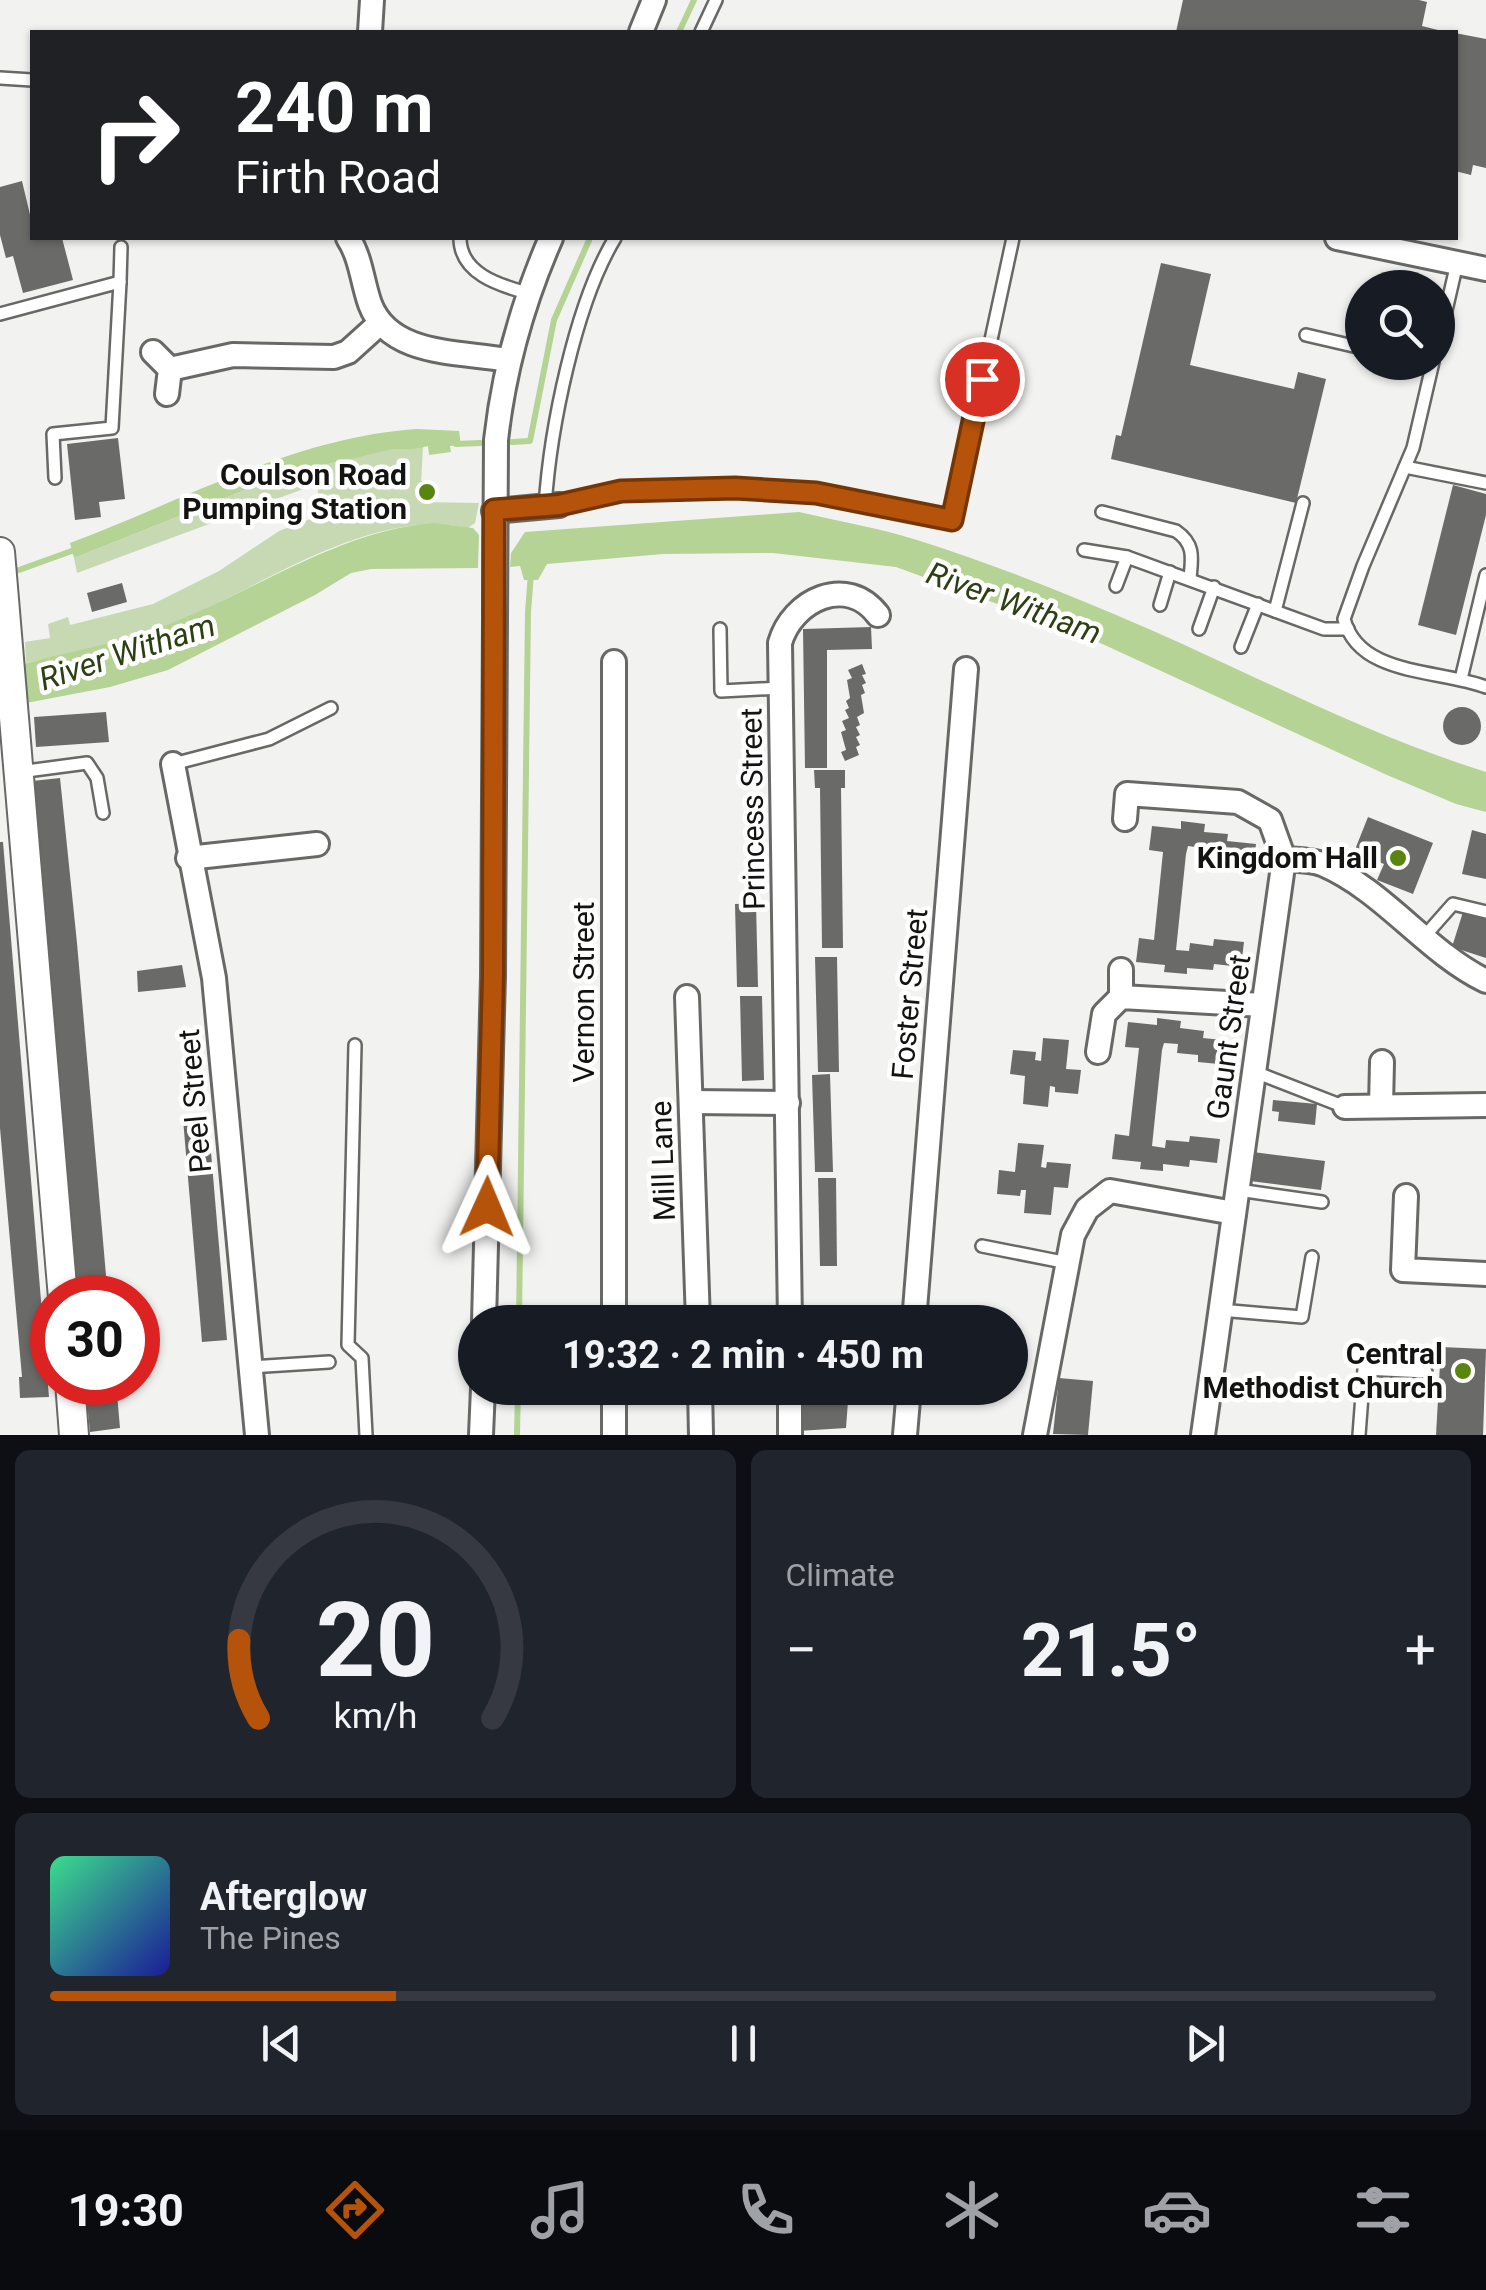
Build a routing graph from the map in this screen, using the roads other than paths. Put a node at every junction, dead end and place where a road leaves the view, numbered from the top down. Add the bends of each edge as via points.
1 (372, 0) edge
2 (654, 0) edge
3 (716, 0) edge
4 (370, 30) edge
5 (642, 30) edge
6 (703, 30) edge
7 (0, 78) edge
8 (30, 80) edge
9 (349, 240) edge
10 (460, 240) edge
11 (550, 240) edge
12 (614, 240) edge
13 (1014, 240) edge
14 (1347, 240) edge
15 (121, 247) dead end
16 (1457, 263) junction
17 (1486, 269) edge
18 (1455, 272) edge
19 (120, 282) junction
20 (527, 293) junction
21 (0, 314) edge
22 (379, 324) junction
23 (1306, 335) dead end
24 (1345, 344) edge
25 (153, 352) dead end
26 (507, 360) junction
27 (170, 369) junction
28 (1427, 380) edge
29 (167, 394) dead end
30 (1405, 467) junction
31 (55, 478) dead end
32 (1486, 483) edge
33 (1302, 503) dead end
34 (552, 506) junction
35 (494, 510) junction
36 (1102, 512) dead end
37 (1084, 550) dead end
38 (0, 552) edge
39 (1127, 557) junction
40 (1170, 572) junction
41 (1486, 575) edge
42 (1190, 578) junction
43 (1116, 586) dead end
44 (1214, 586) junction
45 (1258, 604) junction
46 (1160, 605) dead end
47 (1276, 610) junction
48 (878, 615) dead end
49 (720, 629) dead end
50 (1199, 630) dead end
51 (1348, 630) junction
52 (1241, 647) dead end
53 (614, 662) dead end
54 (966, 670) dead end
55 (1461, 679) junction
56 (1486, 687) edge
57 (781, 688) junction
58 (330, 708) dead end
59 (172, 764) joint
60 (20, 772) junction
61 (103, 813) dead end
62 (1125, 819) dead end
63 (316, 844) dead end
64 (188, 858) junction
65 (1284, 859) junction
66 (1486, 912) edge
67 (1424, 938) junction
68 (1121, 970) dead end
69 (1486, 981) edge
70 (686, 997) dead end
71 (1121, 997) junction
72 (1262, 1005) junction
73 (355, 1045) dead end
74 (1098, 1052) dead end
75 (1382, 1062) dead end
76 (1255, 1072) junction
77 (691, 1102) junction
78 (788, 1103) junction
79 (1486, 1105) edge
80 (1381, 1106) junction
81 (1345, 1107) joint
82 (1238, 1190) junction
83 (1406, 1196) dead end
84 (1322, 1202) dead end
85 (1234, 1214) junction
86 (982, 1246) dead end
87 (1312, 1257) dead end
88 (1068, 1263) junction
89 (1486, 1274) edge
90 (61, 1275) edge
91 (484, 1305) edge
92 (614, 1305) edge
93 (697, 1305) edge
94 (790, 1305) edge
95 (915, 1305) edge
96 (1220, 1310) junction
97 (328, 1362) dead end
98 (251, 1367) junction
99 (1426, 1372) dead end
100 (72, 1405) edge
101 (482, 1405) edge
102 (614, 1405) edge
103 (700, 1405) edge
104 (790, 1405) edge
105 (908, 1405) edge
106 (74, 1435) edge
107 (257, 1435) edge
108 (366, 1435) edge
109 (482, 1435) edge
110 (614, 1435) edge
111 (701, 1435) edge
112 (790, 1435) edge
113 (905, 1435) edge
114 (1035, 1435) edge
115 (1202, 1435) edge
116 (1359, 1435) edge

1 - 4 street
2 - 5 street
3 - 6 lane
7 - 8 lane
9 - 22 street
10 - 20 lane via 466,261 481,276
11 - 20 street
12 - 34 lane via 574,344
13 - 34 lane via 952,520 816,493 735,488 621,491
14 - 16 street
15 - 19 lane
16 - 17 street
16 - 18 lane
19 - 21 lane
19 - 31 lane via 112,428 53,434
20 - 26 street
22 - 26 street via 412,344
22 - 27 street via 334,357 233,355
23 - 24 lane
25 - 27 street
26 - 35 street
27 - 29 street
28 - 30 lane
30 - 32 lane
30 - 51 lane via 1346,608
33 - 47 lane
34 - 35 street
35 - 91 street
36 - 42 lane via 1185,537
37 - 39 lane
38 - 60 street
39 - 40 lane
39 - 43 lane
40 - 42 lane
40 - 46 lane
41 - 55 lane
42 - 44 lane
44 - 45 lane
44 - 50 lane
45 - 47 lane
45 - 52 lane
47 - 51 lane via 1324,629
48 - 57 street, Princess Street via 853,595 805,604 780,643
49 - 57 lane via 721,691
51 - 55 lane via 1371,656
53 - 92 street, Vernon Street
54 - 95 street, Foster Street
55 - 56 lane
57 - 78 street, Princess Street
58 - 59 lane via 269,739
59 - 64 street, Peel Street
60 - 61 lane via 88,762
60 - 90 street
62 - 65 street via 1127,794 1238,802 1270,820
63 - 64 street
64 - 98 street, Peel Street via 214,978
65 - 67 street via 1318,862 1357,883
65 - 72 street, Gaunt Street
66 - 67 lane via 1453,904
67 - 69 street
68 - 71 street
70 - 77 street, Mill Lane
71 - 72 street
71 - 74 street via 1104,1014
72 - 76 street, Gaunt Street
73 - 108 lane via 348,1345 362,1358
75 - 80 street
76 - 81 lane
76 - 82 street, Gaunt Street
77 - 78 street
77 - 93 street, Mill Lane
78 - 94 street, Princess Street
79 - 80 street
80 - 81 street
82 - 84 lane
82 - 85 street, Gaunt Street
83 - 89 street via 1403,1270
85 - 88 street via 1104,1182 1073,1235
85 - 96 street, Gaunt Street
86 - 88 lane
87 - 96 lane via 1302,1316
88 - 114 street
96 - 115 street, Gaunt Street
97 - 98 lane
98 - 107 street, Peel Street
99 - 116 lane via 1364,1369
100 - 106 street
101 - 109 street
102 - 110 street
103 - 111 street
104 - 112 street
105 - 113 street

